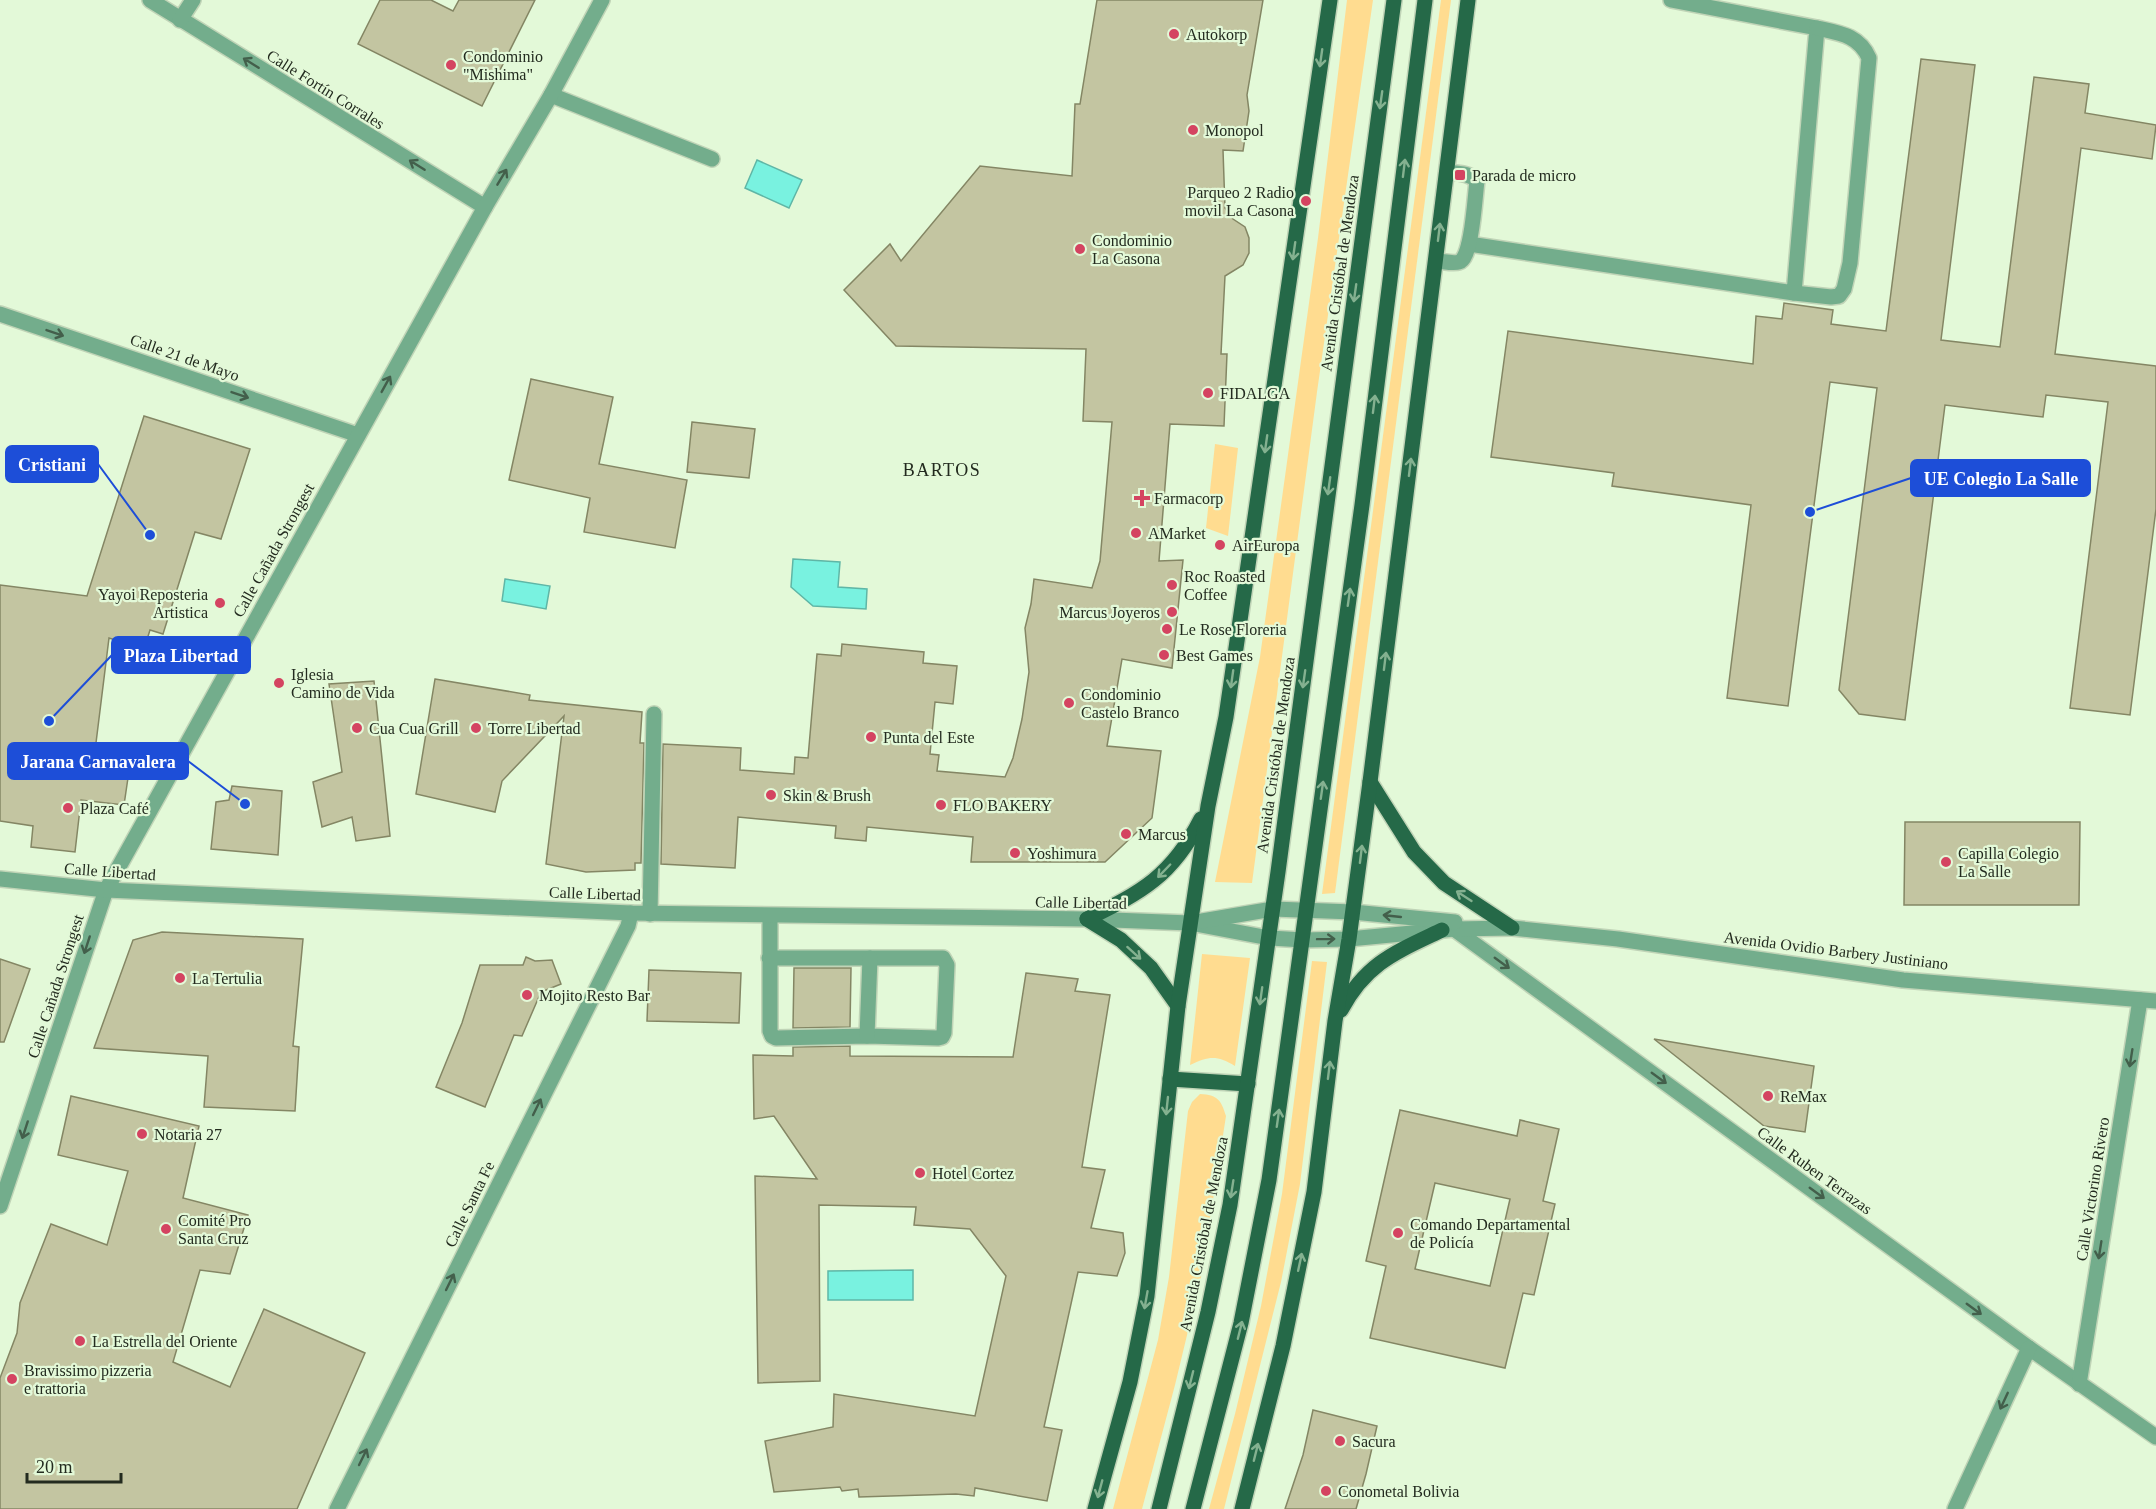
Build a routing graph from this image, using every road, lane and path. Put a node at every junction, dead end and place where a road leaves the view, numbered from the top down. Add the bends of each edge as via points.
1 (150, 0) edge
2 (193, 0) edge
3 (602, 0) edge
4 (1330, 0) edge
5 (1394, 0) edge
6 (1425, 0) edge
7 (1468, 0) edge
8 (1671, 0) edge
9 (180, 20) junction
10 (1817, 28) junction
11 (551, 95) junction
12 (712, 159) dead end
13 (1447, 172) junction
14 (485, 207) junction
15 (1469, 244) junction
16 (1436, 261) junction
17 (1794, 293) junction
18 (0, 314) edge
19 (358, 435) junction
20 (654, 714) dead end
21 (1370, 782) junction
22 (1208, 806) junction
23 (0, 879) edge
24 (106, 890) junction
25 (1273, 909) junction
26 (1306, 910) junction
27 (1353, 912) junction
28 (631, 913) junction
29 (650, 914) junction
30 (770, 916) junction
31 (1087, 919) junction
32 (1190, 923) junction
33 (1512, 928) junction
34 (1448, 930) junction
35 (1269, 938) junction
36 (1349, 939) junction
37 (1303, 940) junction
38 (769, 958) junction
39 (870, 958) junction
40 (2140, 1000) junction
41 (2156, 1001) edge
42 (1178, 1006) junction
43 (1335, 1021) junction
44 (867, 1036) junction
45 (1170, 1079) junction
46 (1248, 1084) junction
47 (0, 1206) edge
48 (2029, 1348) junction
49 (2079, 1384) junction
50 (2156, 1437) edge
51 (337, 1509) edge
52 (1095, 1509) edge
53 (1159, 1509) edge
54 (1193, 1509) edge
55 (1242, 1509) edge
56 (1955, 1509) edge

1 - 9 street, Calle Fortín Corrales
2 - 9 street
3 - 11 street, Calle Cañada Strongest
4 -> 22 main road via 1226,717
5 -> 25 main road, Avenida Cristóbal de Mendoza
26 -> 6 main road
7 - 13 main road
8 - 10 street
14 -> 9 street, Calle Fortín Corrales
10 - 17 street
10 - 17 street via 1849,36 1865,48 1869,58 1850,263 1844,289 1839,296 1831,297
11 - 12 street
14 -> 11 street, Calle Cañada Strongest
13 - 15 street via 1468,175 1477,181
16 -> 13 main road
19 -> 14 street, Calle Cañada Strongest
15 - 16 street via 1465,259
15 - 17 street
21 -> 16 main road
18 -> 19 street, Calle 21 de Mayo
19 - 24 street, Calle Cañada Strongest
20 - 29 street
27 -> 21 main road
33 -> 21 main road via 1444,883 1414,852
22 -> 31 main road via 1191,840 1153,883
22 - 32 main road
23 - 24 street, Calle Libertad
24 - 28 street, Calle Libertad
24 -> 47 street, Calle Cañada Strongest
25 - 26 street, Avenida Ovidio Barbery Justiniano
25 - 32 street, Avenida Ovidio Barbery Justiniano
25 - 35 main road, Avenida Cristóbal de Mendoza
26 - 27 street, Avenida Ovidio Barbery Justiniano
26 - 37 main road
33 -> 27 street, Avenida Ovidio Barbery Justiniano
27 - 36 main road
28 - 29 street, Calle Libertad
51 -> 28 street, Calle Santa Fe via 628,926
29 - 30 street, Calle Libertad
30 - 31 street, Calle Libertad
30 - 38 street
31 - 32 street, Calle Libertad
31 -> 42 main road via 1121,940 1151,968
32 - 35 street, Avenida Ovidio Barbery Justiniano
32 - 42 main road
33 - 34 street, Avenida Ovidio Barbery Justiniano
33 - 40 street, Avenida Ovidio Barbery Justiniano via 1618,939 1903,980
34 - 36 street, Avenida Ovidio Barbery Justiniano
34 - 43 main road via 1391,955 1366,974
34 -> 48 street, Calle Ruben Terrazas
35 - 37 street, Avenida Ovidio Barbery Justiniano
35 -> 46 main road, Avenida Cristóbal de Mendoza
37 -> 36 street, Avenida Ovidio Barbery Justiniano
36 - 43 main road
54 -> 37 main road via 1256,1255
38 - 39 street
38 - 44 street via 772,1036
39 - 44 street
39 - 44 street via 946,960 944,1033 938,1038
40 - 41 street, Avenida Ovidio Barbery Justiniano
40 -> 49 street, Calle Victorino Rivero
42 - 45 main road
55 -> 43 main road via 1283,1346 1314,1192
45 - 46 main road
45 -> 52 main road via 1147,1296 1130,1382
46 -> 53 main road, Avenida Cristóbal de Mendoza via 1230,1205 1210,1301
48 - 49 street, Calle Ruben Terrazas
48 -> 56 street
49 - 50 street, Calle Ruben Terrazas

